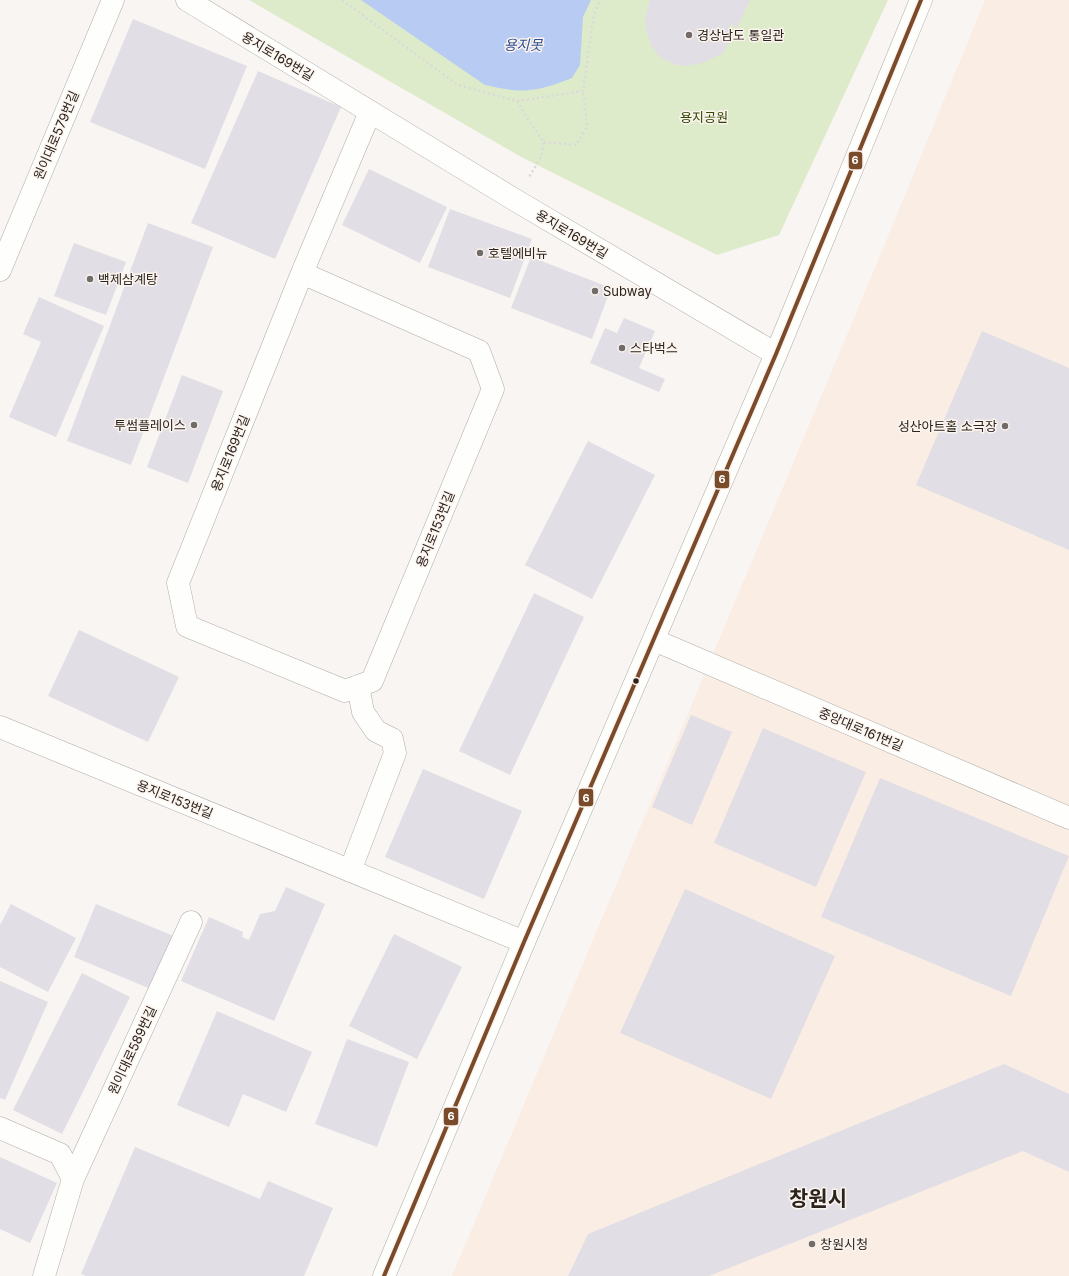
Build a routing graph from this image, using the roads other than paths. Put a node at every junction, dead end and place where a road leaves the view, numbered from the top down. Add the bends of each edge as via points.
1 (113, 0) edge
2 (187, 0) edge
3 (921, 0) edge
4 (370, 112) junction
5 (0, 270) edge
6 (302, 273) junction
7 (776, 354) junction
8 (654, 640) junction
9 (358, 686) junction
10 (0, 727) edge
11 (1069, 818) edge
12 (350, 871) junction
13 (191, 922) dead end
14 (524, 942) junction
15 (0, 1128) edge
16 (73, 1179) junction
17 (44, 1276) edge
18 (384, 1276) edge

1 - 5 street, 원이대로579번길
2 - 4 street, 용지로169번길
3 - 7 street
4 - 6 street, 용지로169번길
4 - 7 street, 용지로169번길
6 - 9 street, 용지로169번길 via 178,583 187,626 345,691
6 - 9 street, 용지로153번길 via 479,351 493,389 372,681
7 - 8 street
8 - 11 street, 중앙대로161번길
8 - 14 street
9 - 12 street via 363,712 376,730 392,739 395,753
10 - 12 street, 용지로153번길
12 - 14 street, 용지로153번길
13 - 16 street, 원이대로589번길
14 - 18 street
15 - 16 street via 60,1154
16 - 17 street, 원이대로589번길

